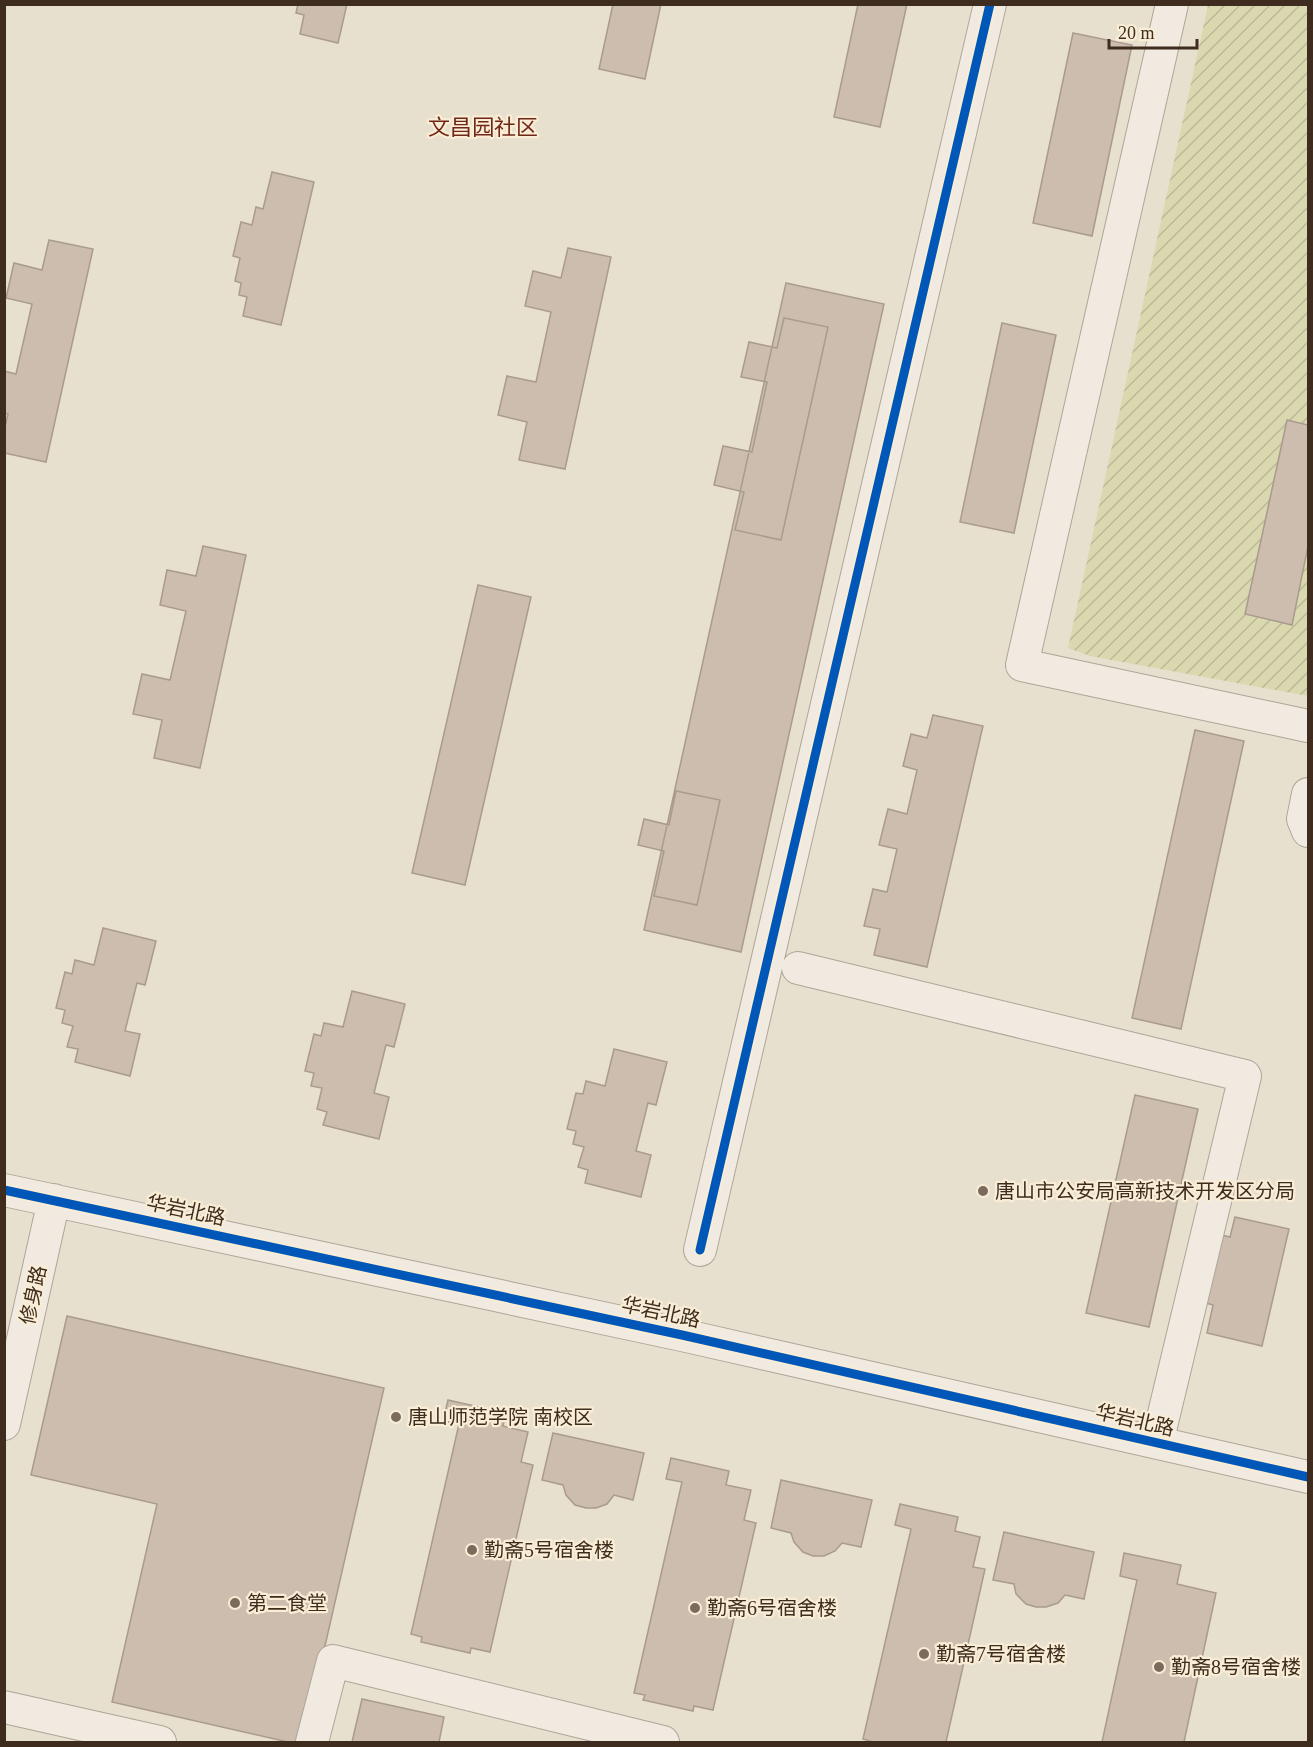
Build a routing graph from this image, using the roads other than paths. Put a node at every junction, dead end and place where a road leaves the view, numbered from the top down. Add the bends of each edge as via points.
1 (990, 4) edge
2 (1172, 4) edge
3 (1308, 726) edge
4 (1308, 794) edge
5 (1308, 831) edge
6 (798, 968) dead end
7 (4, 1190) edge
8 (54, 1200) junction
9 (700, 1250) dead end
10 (4, 1424) edge
11 (1157, 1443) junction
12 (1308, 1477) edge
13 (4, 1707) edge
14 (611, 1737) edge
15 (160, 1743) edge
16 (312, 1743) edge
17 (663, 1743) edge

1 - 9 street
2 - 3 street via 1022,665
4 - 5 street via 1303,819
6 - 11 street via 1245,1076
7 - 8 street, 华岩北路
8 - 10 street, 修身路
8 - 11 street, 华岩北路 via 682,1335
11 - 12 street, 华岩北路
13 - 15 street
14 - 16 street via 333,1660
14 - 17 street

